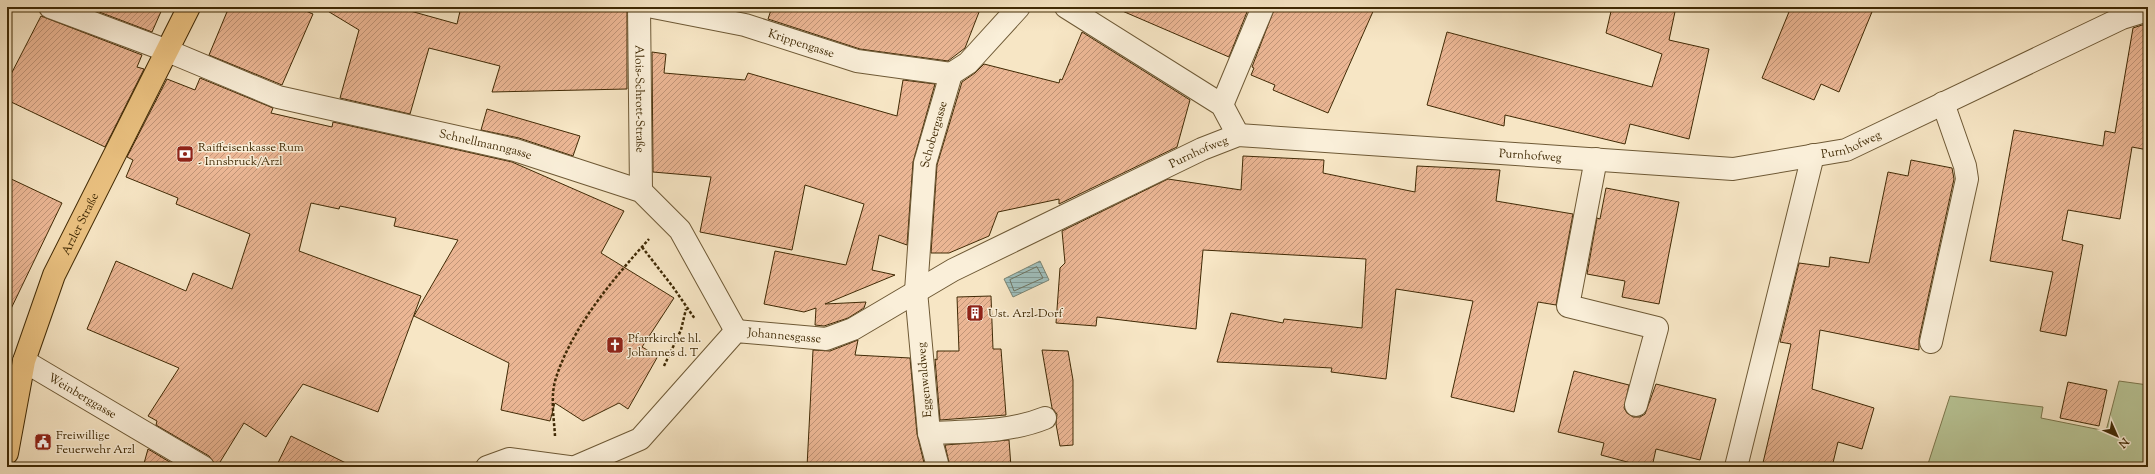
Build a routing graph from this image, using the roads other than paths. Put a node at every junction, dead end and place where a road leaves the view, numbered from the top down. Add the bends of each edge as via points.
1 (50, 7) edge
2 (189, 7) edge
3 (639, 7) edge
4 (653, 7) edge
5 (1019, 7) edge
6 (1066, 7) edge
7 (1263, 7) edge
8 (2148, 10) edge
9 (168, 51) junction
10 (951, 74) junction
11 (1943, 103) junction
12 (1222, 105) junction
13 (1238, 136) junction
14 (1813, 155) junction
15 (1596, 159) junction
16 (642, 192) junction
17 (916, 291) junction
18 (736, 331) junction
19 (1931, 342) dead end
20 (24, 361) junction
21 (1636, 405) dead end
22 (1045, 418) dead end
23 (929, 432) junction
24 (7, 453) edge
25 (203, 467) edge
26 (487, 467) edge
27 (569, 467) edge
28 (575, 467) edge
29 (938, 467) edge
30 (1736, 467) edge

1 - 9 street, Schnellmanngasse
2 - 9 main road, Arzler Straße
3 - 16 street, Alois-Schrott-Straße
4 - 10 street, Krippengasse via 746,25 857,61
5 - 10 street via 968,63
6 - 12 street
7 - 12 street
8 - 11 street, Purnhofweg via 2122,18
9 - 16 street, Schnellmanngasse via 278,97 515,150
9 - 20 main road, Arzler Straße via 54,275
10 - 17 street, Schobergasse via 925,163
11 - 14 street, Purnhofweg via 1846,150
11 - 19 street via 1965,166 1967,179
12 - 13 street
13 - 15 street, Purnhofweg
13 - 17 street, Purnhofweg via 1202,149 953,270
14 - 15 street, Purnhofweg via 1733,169
14 - 30 street
15 - 21 street via 1568,306 1656,328
16 - 18 street, Schnellmanngasse via 680,230
17 - 18 street, Johannesgasse via 853,329 826,339
17 - 23 street, Eggenwaldweg
18 - 28 street, Johannesgasse via 640,439
20 - 24 main road, Arzler Straße
20 - 25 street, Weinberggasse
22 - 23 street via 1028,425 994,430
23 - 29 street, Eggenwaldweg
26 - 27 street via 509,459

